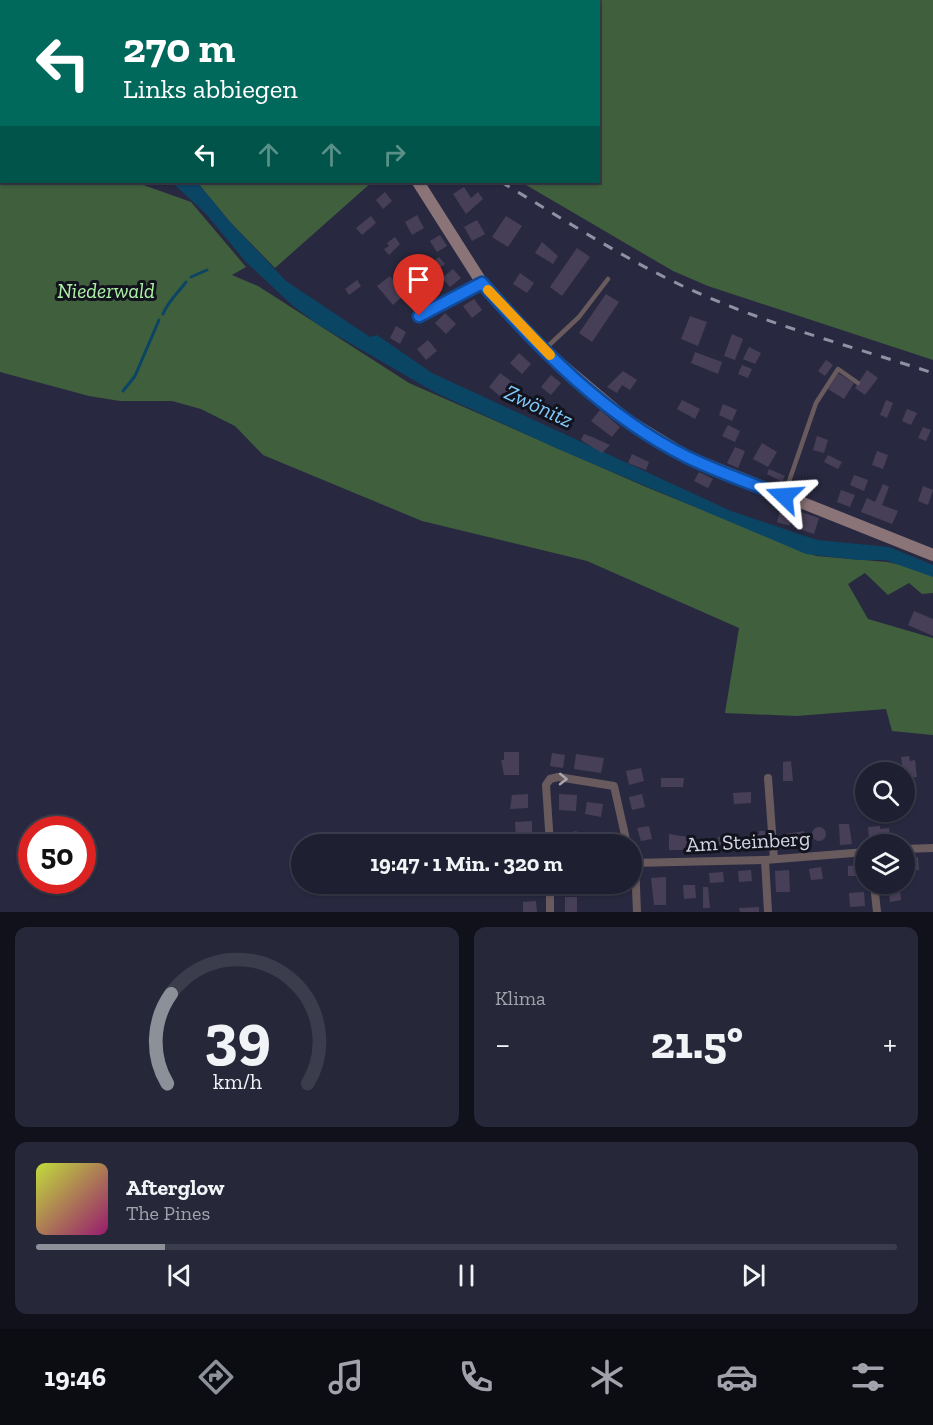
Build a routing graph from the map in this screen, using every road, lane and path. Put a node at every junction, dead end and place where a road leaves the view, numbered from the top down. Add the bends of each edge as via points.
1 (419, 183) edge
2 (608, 279) dead end
3 (482, 283) junction
4 (419, 316) dead end
5 (544, 350) junction
6 (858, 383) dead end
7 (784, 496) junction
8 (933, 555) edge
9 (768, 778) dead end
10 (549, 834) edge
11 (625, 834) edge
12 (933, 848) edge
13 (915, 849) edge
14 (855, 853) edge
15 (770, 860) junction
16 (642, 863) edge
17 (550, 894) edge
18 (636, 894) edge
19 (875, 894) edge
20 (550, 912) edge
21 (637, 912) edge
22 (768, 912) edge
23 (877, 912) edge

1 - 3 main road
2 - 5 lane via 579,317
3 - 4 lane
3 - 5 main road
5 - 7 main road via 618,412 663,443
6 - 7 lane via 838,369 822,392
7 - 8 main road
9 - 15 street
10 -> 11 street via 546,785 558,777 614,786
12 - 13 street
14 - 15 street, Am Steinberg
15 - 16 street, Am Steinberg
15 - 22 street
17 - 20 street
18 - 21 street
19 - 23 street

